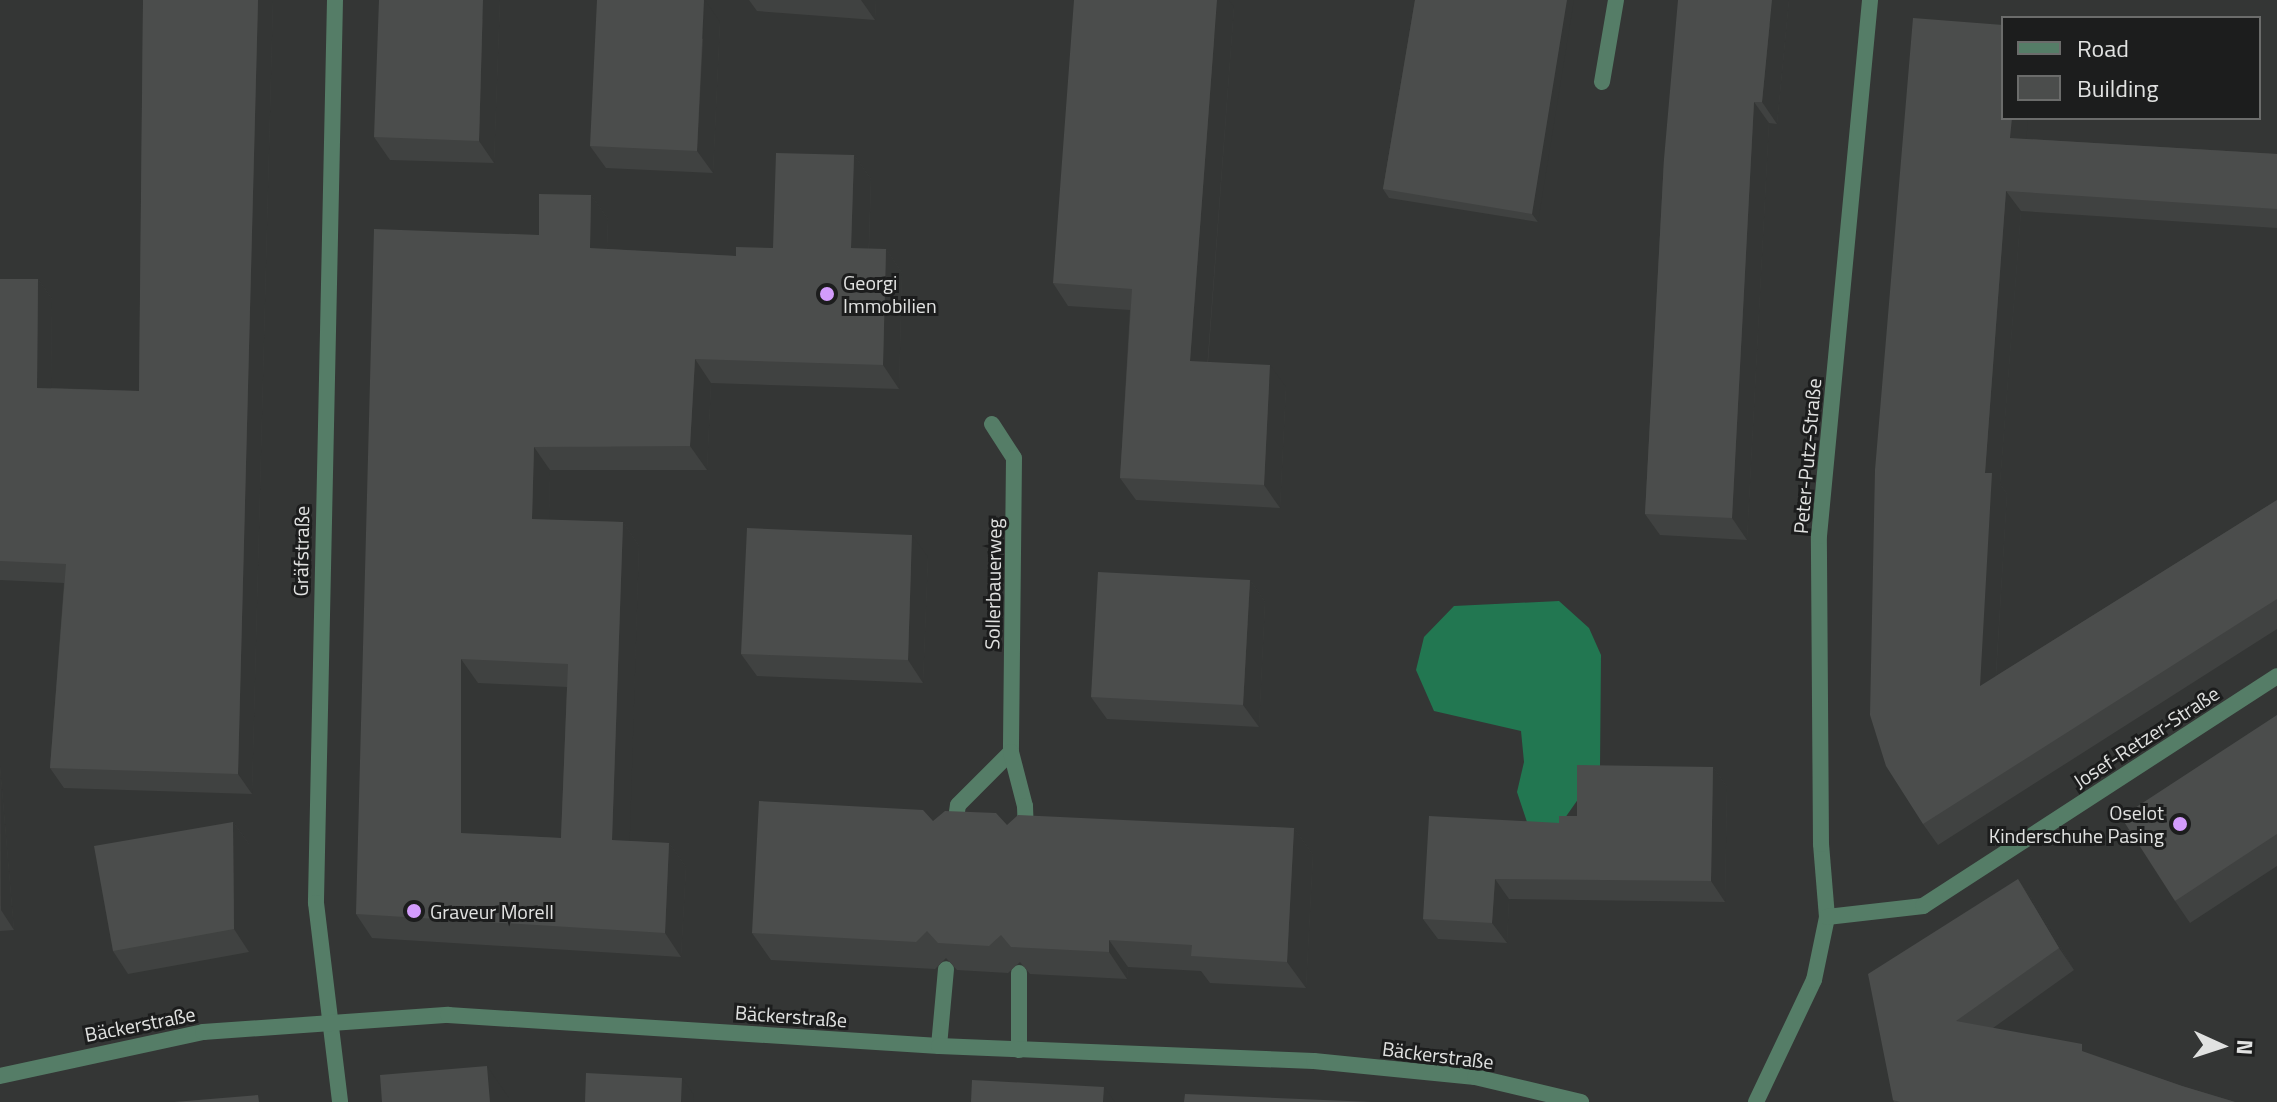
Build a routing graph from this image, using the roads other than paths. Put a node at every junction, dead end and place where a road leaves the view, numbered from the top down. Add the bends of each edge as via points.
1 (335, 0) edge
2 (1616, 0) edge
3 (1870, 0) edge
4 (1602, 82) dead end
5 (992, 424) dead end
6 (2277, 676) edge
7 (1011, 752) junction
8 (953, 837) edge
9 (1026, 841) edge
10 (1827, 917) junction
11 (946, 969) edge
12 (1019, 973) edge
13 (331, 1024) junction
14 (939, 1046) junction
15 (1019, 1050) junction
16 (0, 1076) edge
17 (340, 1102) edge
18 (1581, 1102) edge
19 (1756, 1102) edge

1 - 13 street, Gräfstraße via 316,903
2 - 4 street
3 - 10 street, Peter-Putz-Straße via 1819,536 1821,844
5 - 7 street, Sollerbauerweg via 1014,458
6 - 10 street, Josef-Retzer-Straße via 1923,906
7 - 8 street via 958,805
7 - 9 street, Sollerbauerweg via 1025,806
10 - 19 street via 1814,980
11 - 14 street
12 - 15 street
13 - 14 street, Bäckerstraße via 448,1015
13 - 16 street, Bäckerstraße via 203,1032
13 - 17 street, Gräfstraße
14 - 15 street, Bäckerstraße
15 - 18 street, Bäckerstraße via 1314,1061 1475,1077

